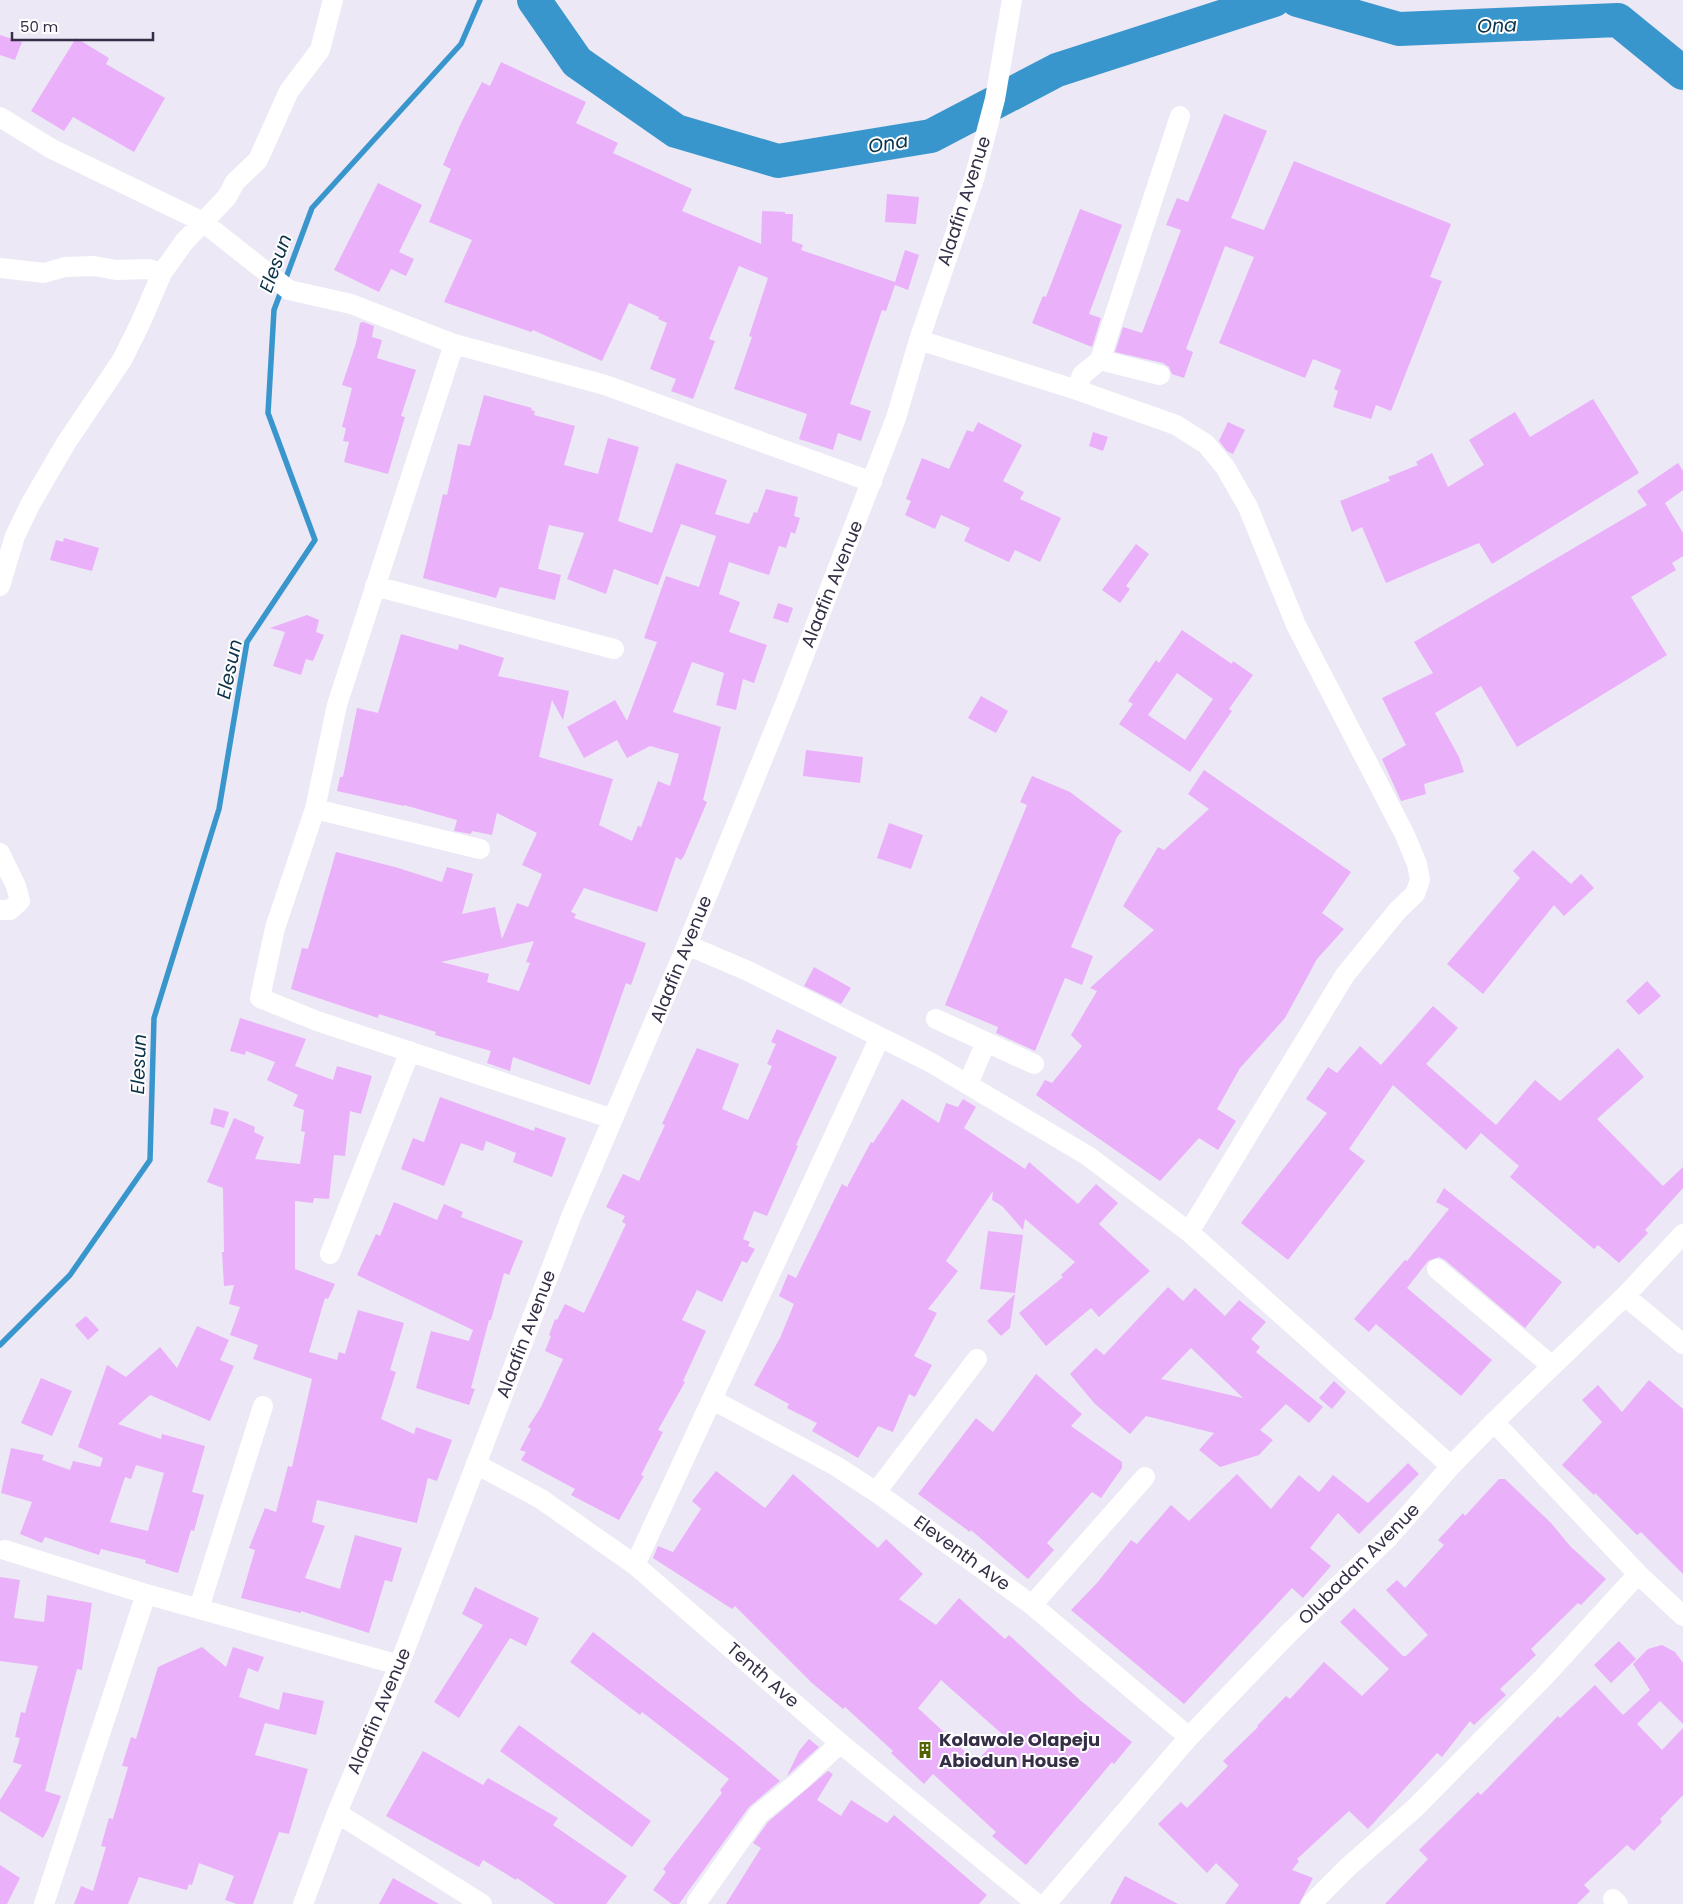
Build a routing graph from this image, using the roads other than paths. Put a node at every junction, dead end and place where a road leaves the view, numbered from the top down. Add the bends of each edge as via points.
1 (333, 0) edge
2 (1012, 0) edge
3 (1180, 116) dead end
4 (0, 117) edge
5 (204, 222) junction
6 (0, 268) edge
7 (162, 273) junction
8 (919, 340) junction
9 (454, 344) junction
10 (1100, 360) junction
11 (1160, 375) dead end
12 (1077, 390) junction
13 (872, 482) junction
14 (0, 586) edge
15 (375, 586) junction
16 (614, 649) dead end
17 (315, 808) junction
18 (480, 849) dead end
19 (0, 853) edge
20 (0, 910) edge
21 (687, 945) junction
22 (936, 1019) dead end
23 (880, 1037) junction
24 (986, 1042) junction
25 (410, 1051) junction
26 (1034, 1064) dead end
27 (968, 1084) junction
28 (613, 1119) junction
29 (1190, 1232) junction
30 (1683, 1234) edge
31 (330, 1254) dead end
32 (1437, 1269) dead end
33 (1625, 1296) junction
34 (1683, 1344) edge
35 (977, 1358) dead end
36 (1552, 1366) junction
37 (713, 1400) junction
38 (263, 1406) dead end
39 (1494, 1422) junction
40 (476, 1464) junction
41 (1450, 1466) junction
42 (1144, 1477) dead end
43 (876, 1492) junction
44 (5, 1550) dead end
45 (635, 1565) junction
46 (1638, 1574) junction
47 (146, 1594) junction
48 (1032, 1605) junction
49 (199, 1608) junction
50 (1683, 1616) edge
51 (400, 1665) junction
52 (1189, 1737) junction
53 (840, 1743) junction
54 (337, 1813) junction
55 (697, 1902) dead end
56 (44, 1904) edge
57 (303, 1904) edge
58 (482, 1904) edge
59 (1037, 1904) edge
60 (1046, 1904) edge
61 (1311, 1904) edge

1 - 5 street via 320,50 290,91 258,160 235,182 227,197
2 - 8 street, Alaafin Avenue via 995,99 974,179
3 - 10 street
4 - 5 street via 52,149
5 - 7 street via 184,242
5 - 9 street via 289,290 351,304
6 - 7 street via 44,273 65,267 94,266 116,270 149,269
7 - 14 street via 122,360 66,443 31,503 15,536
8 - 12 street
8 - 13 street, Alaafin Avenue via 896,418
9 - 13 street via 605,385
9 - 15 street
10 - 11 street
10 - 12 street via 1082,375
12 - 29 street via 1176,426 1206,444 1225,467 1248,507 1296,625 1405,835 1420,880 1415,894 1345,975
13 - 21 street, Alaafin Avenue
15 - 16 street
15 - 17 street via 337,705
17 - 18 street
17 - 25 street via 275,928 260,998 298,1015
19 - 20 street via 20,901 10,910
21 - 23 street via 748,971
21 - 28 street, Alaafin Avenue
22 - 24 street
23 - 27 street
23 - 37 street
24 - 26 street
24 - 27 street
25 - 28 street
25 - 31 street
27 - 29 street via 1088,1156
28 - 40 street, Alaafin Avenue via 571,1217
29 - 41 street
30 - 33 street, Olubadan Avenue
32 - 36 street
33 - 34 street
33 - 36 street, Olubadan Avenue
35 - 43 street
36 - 39 street, Olubadan Avenue
37 - 43 street, Eleventh Ave via 836,1466
37 - 45 street
38 - 49 street
39 - 41 street, Olubadan Avenue
39 - 46 street
40 - 45 street, Tenth Ave via 541,1499
40 - 51 street, Alaafin Avenue
41 - 52 street, Olubadan Avenue via 1389,1537 1288,1634
42 - 48 street
43 - 48 street, Eleventh Ave
44 - 47 street
45 - 53 street, Tenth Ave
46 - 50 street
46 - 61 street via 1544,1677 1415,1808
47 - 49 street
47 - 56 street
48 - 52 street, Eleventh Ave
49 - 51 street
51 - 54 street, Alaafin Avenue
52 - 60 street, Olubadan Avenue
53 - 55 street via 759,1814
53 - 59 street, Tenth Ave
54 - 57 street, Alaafin Avenue
54 - 58 street

